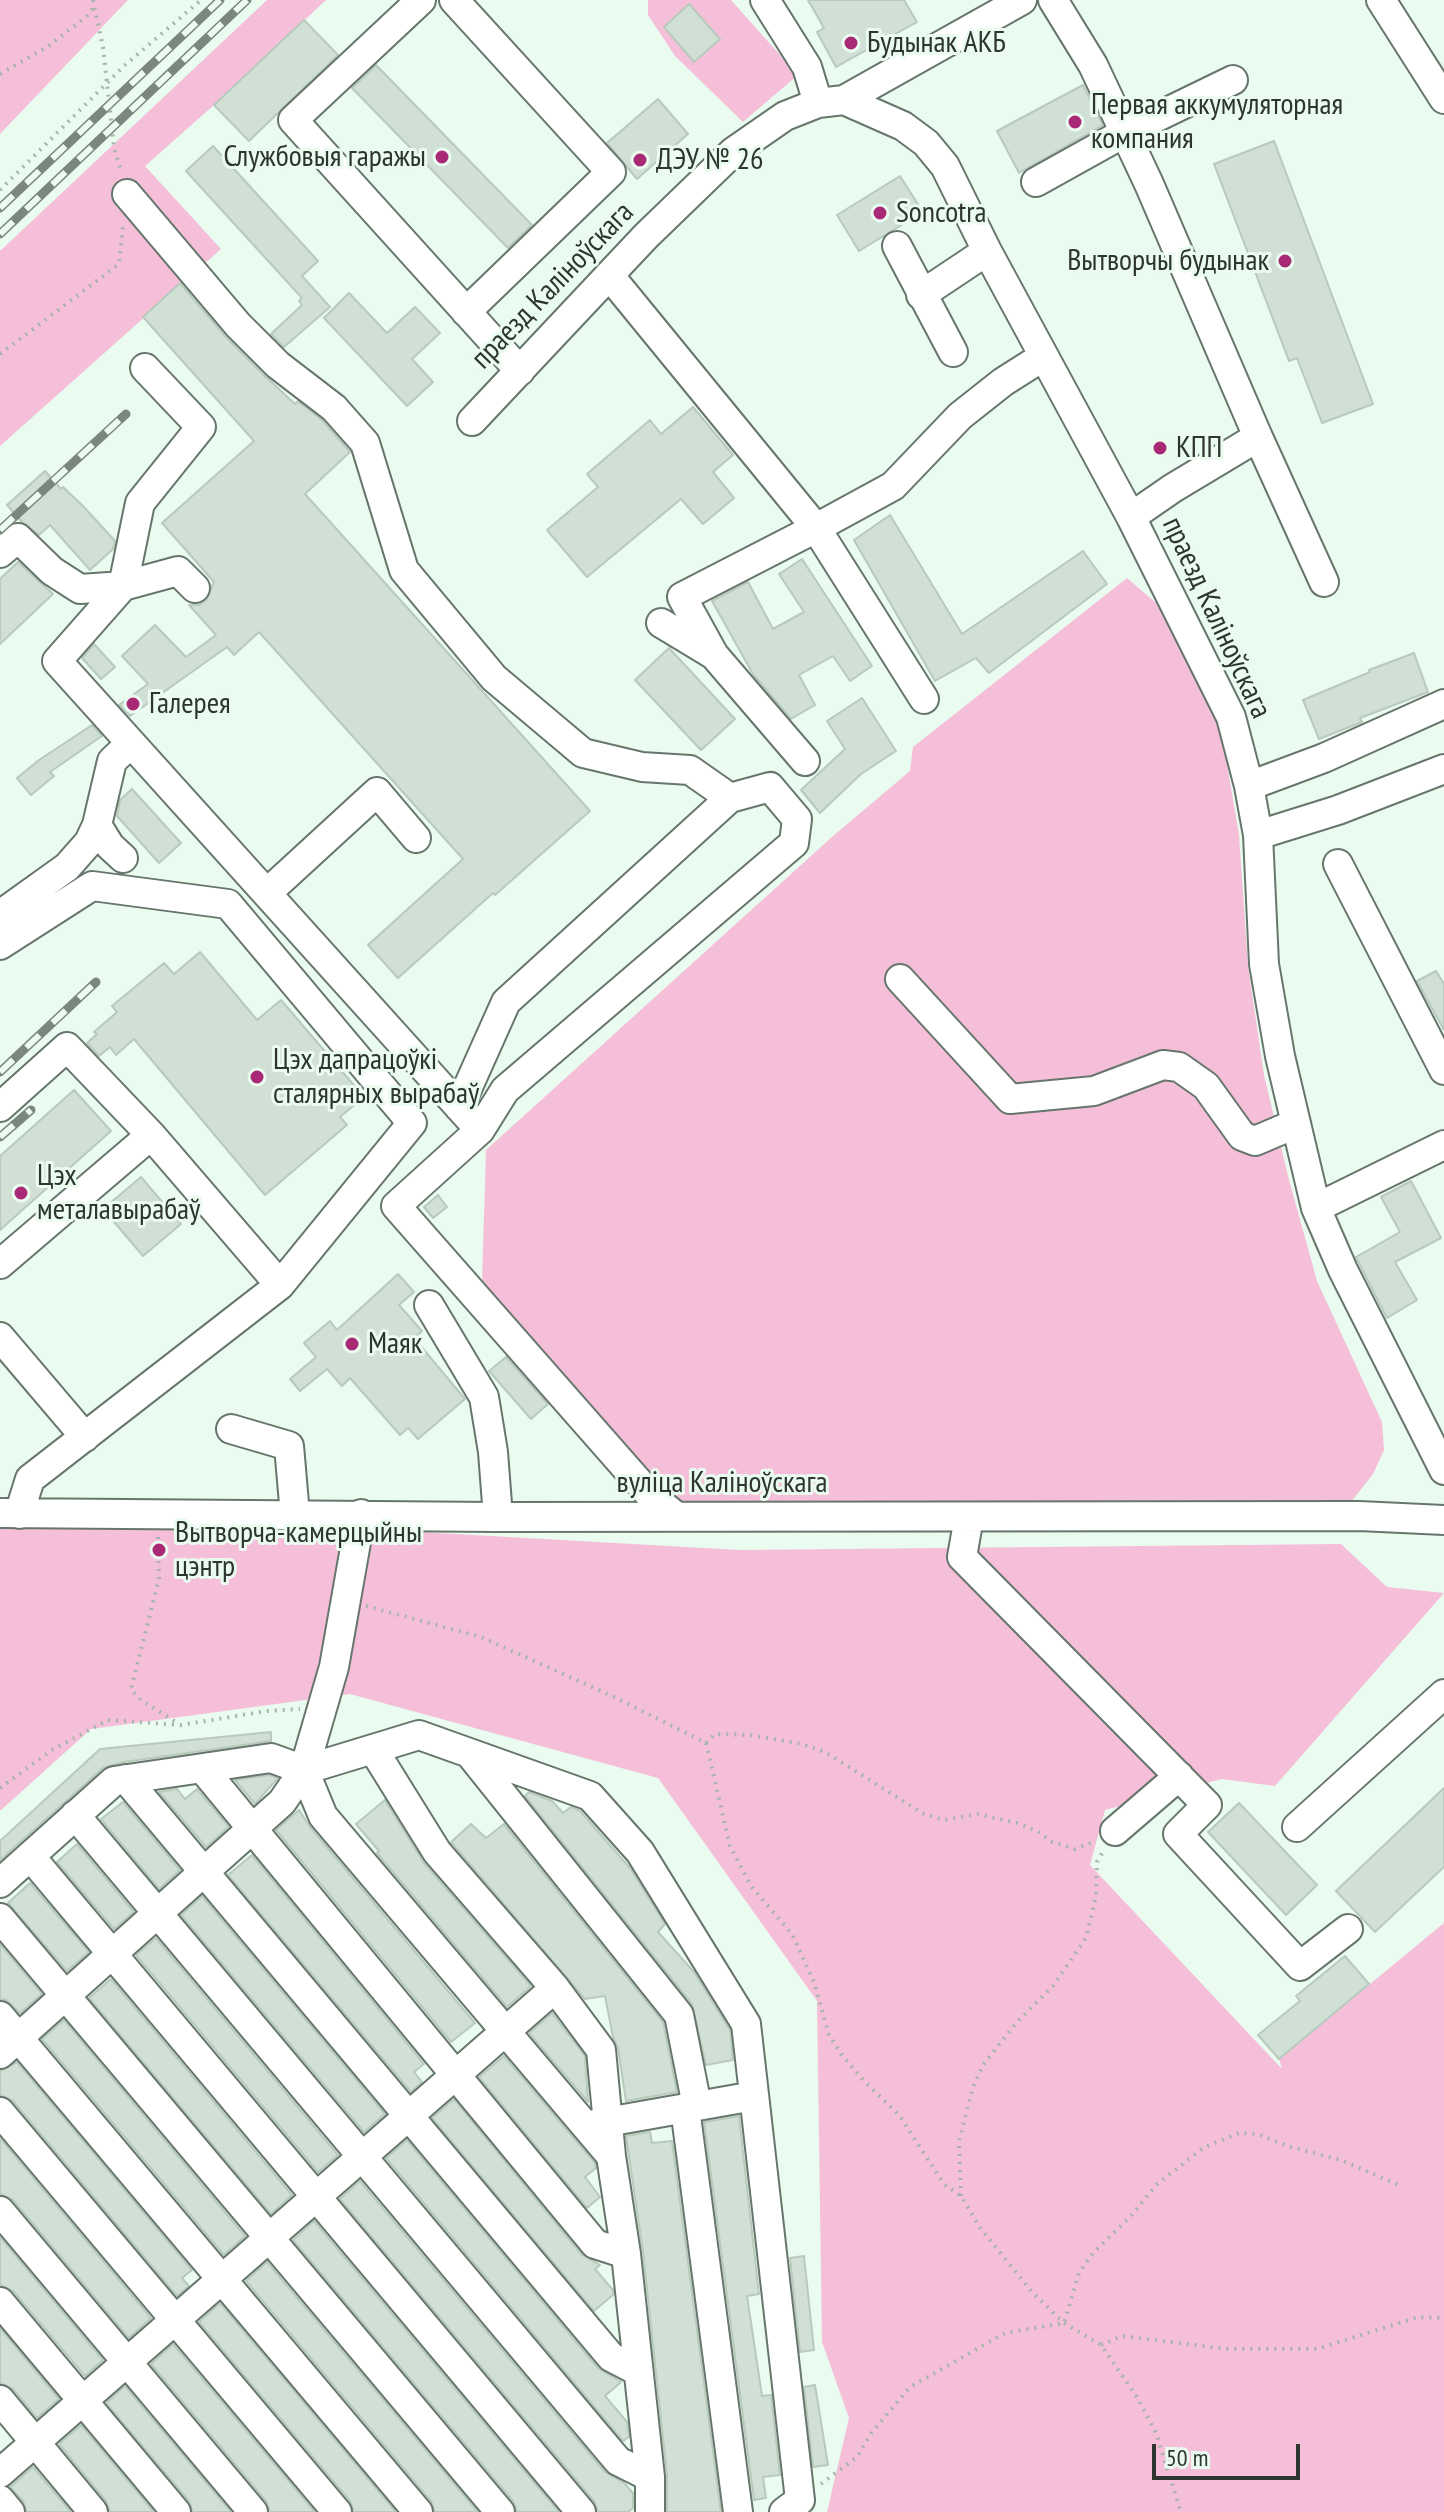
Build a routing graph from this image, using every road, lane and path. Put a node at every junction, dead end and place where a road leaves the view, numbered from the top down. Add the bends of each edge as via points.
1 (201, 0) edge
2 (421, 0) edge
3 (454, 0) edge
4 (765, 0) edge
5 (1022, 0) edge
6 (1053, 0) edge
7 (1381, 0) edge
8 (94, 3) edge
9 (0, 74) edge
10 (1233, 80) dead end
11 (106, 84) junction
12 (1444, 99) edge
13 (831, 101) junction
14 (1124, 133) junction
15 (1036, 182) dead end
16 (0, 190) edge
17 (127, 194) junction
18 (897, 246) dead end
19 (987, 251) junction
20 (609, 275) junction
21 (921, 295) junction
22 (466, 312) junction
23 (953, 352) dead end
24 (0, 354) edge
25 (1044, 356) junction
26 (145, 368) dead end
27 (520, 371) junction
28 (472, 421) dead end
29 (1258, 437) junction
30 (1131, 517) junction
31 (816, 528) junction
32 (0, 553) edge
33 (1324, 582) dead end
34 (123, 586) junction
35 (195, 588) dead end
36 (661, 623) dead end
37 (714, 655) junction
38 (924, 699) dead end
39 (1444, 704) edge
40 (131, 743) junction
41 (805, 761) dead end
42 (1444, 769) edge
43 (1249, 786) junction
44 (730, 798) junction
45 (97, 825) junction
46 (1258, 835) junction
47 (416, 838) dead end
48 (123, 858) dead end
49 (1338, 864) dead end
50 (268, 892) junction
51 (0, 915) edge
52 (0, 945) edge
53 (900, 979) dead end
54 (1444, 1070) edge
55 (0, 1107) edge
56 (459, 1107) junction
57 (1295, 1124) junction
58 (480, 1130) junction
59 (151, 1135) junction
60 (1444, 1145) edge
61 (1316, 1208) junction
62 (0, 1264) edge
63 (280, 1285) junction
64 (429, 1305) dead end
65 (0, 1337) edge
66 (231, 1429) dead end
67 (85, 1437) junction
68 (1444, 1470) edge
69 (9, 1513) edge
70 (156, 1514) junction
71 (361, 1514) junction
72 (295, 1515) junction
73 (498, 1517) junction
74 (677, 1517) junction
75 (969, 1517) junction
76 (1444, 1520) edge
77 (346, 1601) junction
78 (1444, 1694) edge
79 (322, 1709) junction
80 (181, 1725) junction
81 (706, 1743) junction
82 (373, 1749) junction
83 (470, 1753) junction
84 (203, 1769) junction
85 (304, 1770) junction
86 (1179, 1776) junction
87 (126, 1779) junction
88 (0, 1788) edge
89 (75, 1815) junction
90 (1297, 1827) dead end
91 (252, 1828) junction
92 (1113, 1834) junction
93 (30, 1856) junction
94 (204, 1872) junction
95 (0, 1883) edge
96 (157, 1913) junction
97 (0, 1918) edge
98 (1348, 1929) dead end
99 (112, 1953) junction
100 (555, 1988) junction
101 (65, 1995) junction
102 (0, 2016) edge
103 (503, 2031) junction
104 (9, 2045) edge
105 (455, 2074) junction
106 (754, 2096) junction
107 (691, 2107) junction
108 (0, 2112) edge
109 (408, 2115) junction
110 (596, 2124) junction
111 (362, 2156) junction
112 (1403, 2187) dead end
113 (316, 2196) junction
114 (961, 2196) junction
115 (0, 2211) edge
116 (269, 2237) junction
117 (626, 2254) junction
118 (222, 2279) junction
119 (0, 2302) edge
120 (1444, 2318) edge
121 (175, 2320) junction
122 (1064, 2323) junction
123 (1101, 2345) junction
124 (127, 2362) junction
125 (638, 2371) junction
126 (0, 2400) edge
127 (82, 2401) junction
128 (35, 2443) junction
129 (0, 2473) edge
130 (650, 2477) junction
131 (0, 2500) edge
132 (792, 2506) edge
133 (10, 2512) edge
134 (93, 2512) edge
135 (176, 2512) edge
136 (253, 2512) edge
137 (337, 2512) edge
138 (418, 2512) edge
139 (500, 2512) edge
140 (581, 2512) edge
141 (650, 2512) edge
142 (738, 2512) edge
143 (1181, 2512) edge

1 - 11 path
2 - 22 street via 293,120
3 - 22 street via 611,172
4 - 13 street
5 - 13 street, праезд Каліноўскага
6 - 14 street via 1093,65
7 - 12 street
8 - 9 path via 86,17 47,47
8 - 11 path
10 - 14 street
11 - 16 path
11 - 17 path via 114,148
13 - 19 street, праезд Каліноўскага via 903,126 926,143 945,166
13 - 20 street, праезд Каліноўскага via 785,116 733,152
14 - 15 street
14 - 29 street
17 - 24 path via 119,264
17 - 44 street via 238,325 278,365 334,408 365,443 404,570 494,678 583,753 642,767 690,770
18 - 21 street
19 - 21 street
19 - 25 street, праезд Каліноўскага
20 - 27 street, праезд Каліноўскага
20 - 31 street
21 - 23 street
22 - 27 street
25 - 30 street, праезд Каліноўскага
25 - 31 street via 960,416 893,486
26 - 34 street via 201,427 140,503
27 - 28 street, праезд Каліноўскага
29 - 30 street
29 - 33 street
30 - 43 street, праезд Каліноўскага via 1231,717
31 - 37 street via 682,597
31 - 38 street
32 - 34 street via 18,538 80,589
34 - 35 street via 178,571
34 - 40 street via 57,661
36 - 37 street
37 - 41 street
39 - 43 street
40 - 45 street via 112,761
40 - 50 street
42 - 46 street
43 - 46 street, праезд Каліноўскага
44 - 56 street via 506,1002
44 - 58 street via 770,787 797,819 794,843 505,1090
45 - 48 street
45 - 51 street via 67,867
46 - 57 street, праезд Каліноўскага via 1264,964
47 - 50 street via 377,792
49 - 54 street
50 - 56 street
52 - 63 street via 92,886 228,904 412,1123
53 - 57 street via 1010,1099 1094,1091 1163,1065 1179,1067 1206,1086 1242,1136 1255,1141
55 - 59 street via 67,1047
56 - 58 street
57 - 61 street, праезд Каліноўскага
58 - 74 street via 396,1206 650,1495
59 - 62 street
59 - 63 street
60 - 61 street
61 - 68 street, праезд Каліноўскага
63 - 67 street
64 - 73 street via 484,1397
65 - 67 street
66 - 72 street via 289,1446
67 - 69 street via 30,1479
69 - 70 street, вуліца Каліноўскага
70 - 72 street, вуліца Каліноўскага
70 - 80 path via 159,1579 131,1689
71 - 72 street, вуліца Каліноўскага
71 - 73 street, вуліца Каліноўскага
71 - 77 street
73 - 74 street, вуліца Каліноўскага
74 - 75 street, вуліца Каліноўскага
75 - 76 street, вуліца Каліноўскага
75 - 86 street via 962,1557
77 - 79 street
77 - 81 path via 481,1637
78 - 90 street
79 - 80 path via 267,1711
79 - 85 street
80 - 88 path via 108,1720 52,1750
81 - 92 path via 715,1734 802,1744 825,1752 924,1814 944,1820 978,1814 1017,1823 1075,1849
81 - 114 path via 730,1846 751,1886 792,1934 814,1982 829,2035 899,2115 944,2184
82 - 83 street via 419,1735
82 - 85 street
82 - 100 street via 437,1852
83 - 106 street via 590,1796 640,1852 746,2024
83 - 107 street via 679,2015
84 - 85 street via 271,1758
84 - 87 street
84 - 91 street
85 - 91 street via 282,1802
85 - 103 street via 323,1816
86 - 92 street
86 - 98 street via 1207,1805 1178,1834 1300,1966
87 - 89 street via 114,1781
87 - 94 street
89 - 93 street
89 - 96 street
91 - 94 street
91 - 105 street
92 - 114 path via 1097,1862 1086,1938 1053,1986 983,2065 973,2087 959,2141
93 - 95 street
93 - 99 street
94 - 96 street
94 - 109 street
96 - 99 street
96 - 111 street
97 - 101 street
99 - 101 street
99 - 113 street
100 - 103 street
100 - 110 street via 601,2050
101 - 104 street
101 - 116 street
102 - 104 street
103 - 105 street
103 - 110 street
104 - 118 street
105 - 109 street
105 - 117 street via 595,2244
106 - 107 street
106 - 132 street
107 - 110 street
107 - 142 street
108 - 121 street
109 - 111 street
109 - 125 street via 611,2357
110 - 117 street via 611,2156
111 - 113 street
111 - 130 street via 618,2461
112 - 122 path via 1341,2160 1239,2133 1203,2148 1156,2185 1093,2253 1079,2273
113 - 116 street
113 - 140 street
114 - 122 path via 1032,2292
115 - 124 street
116 - 118 street
116 - 139 street
117 - 125 street
118 - 121 street
118 - 138 street
119 - 127 street
120 - 123 path via 1418,2317 1317,2349 1226,2349 1122,2336
121 - 124 street
121 - 137 street
122 - 123 path
122 - 132 path via 1005,2333 910,2387 857,2457
123 - 143 path via 1156,2433
124 - 127 street
124 - 136 street
125 - 130 street
126 - 128 street
127 - 128 street
127 - 135 street
128 - 129 street
128 - 134 street
130 - 141 street
131 - 133 street

